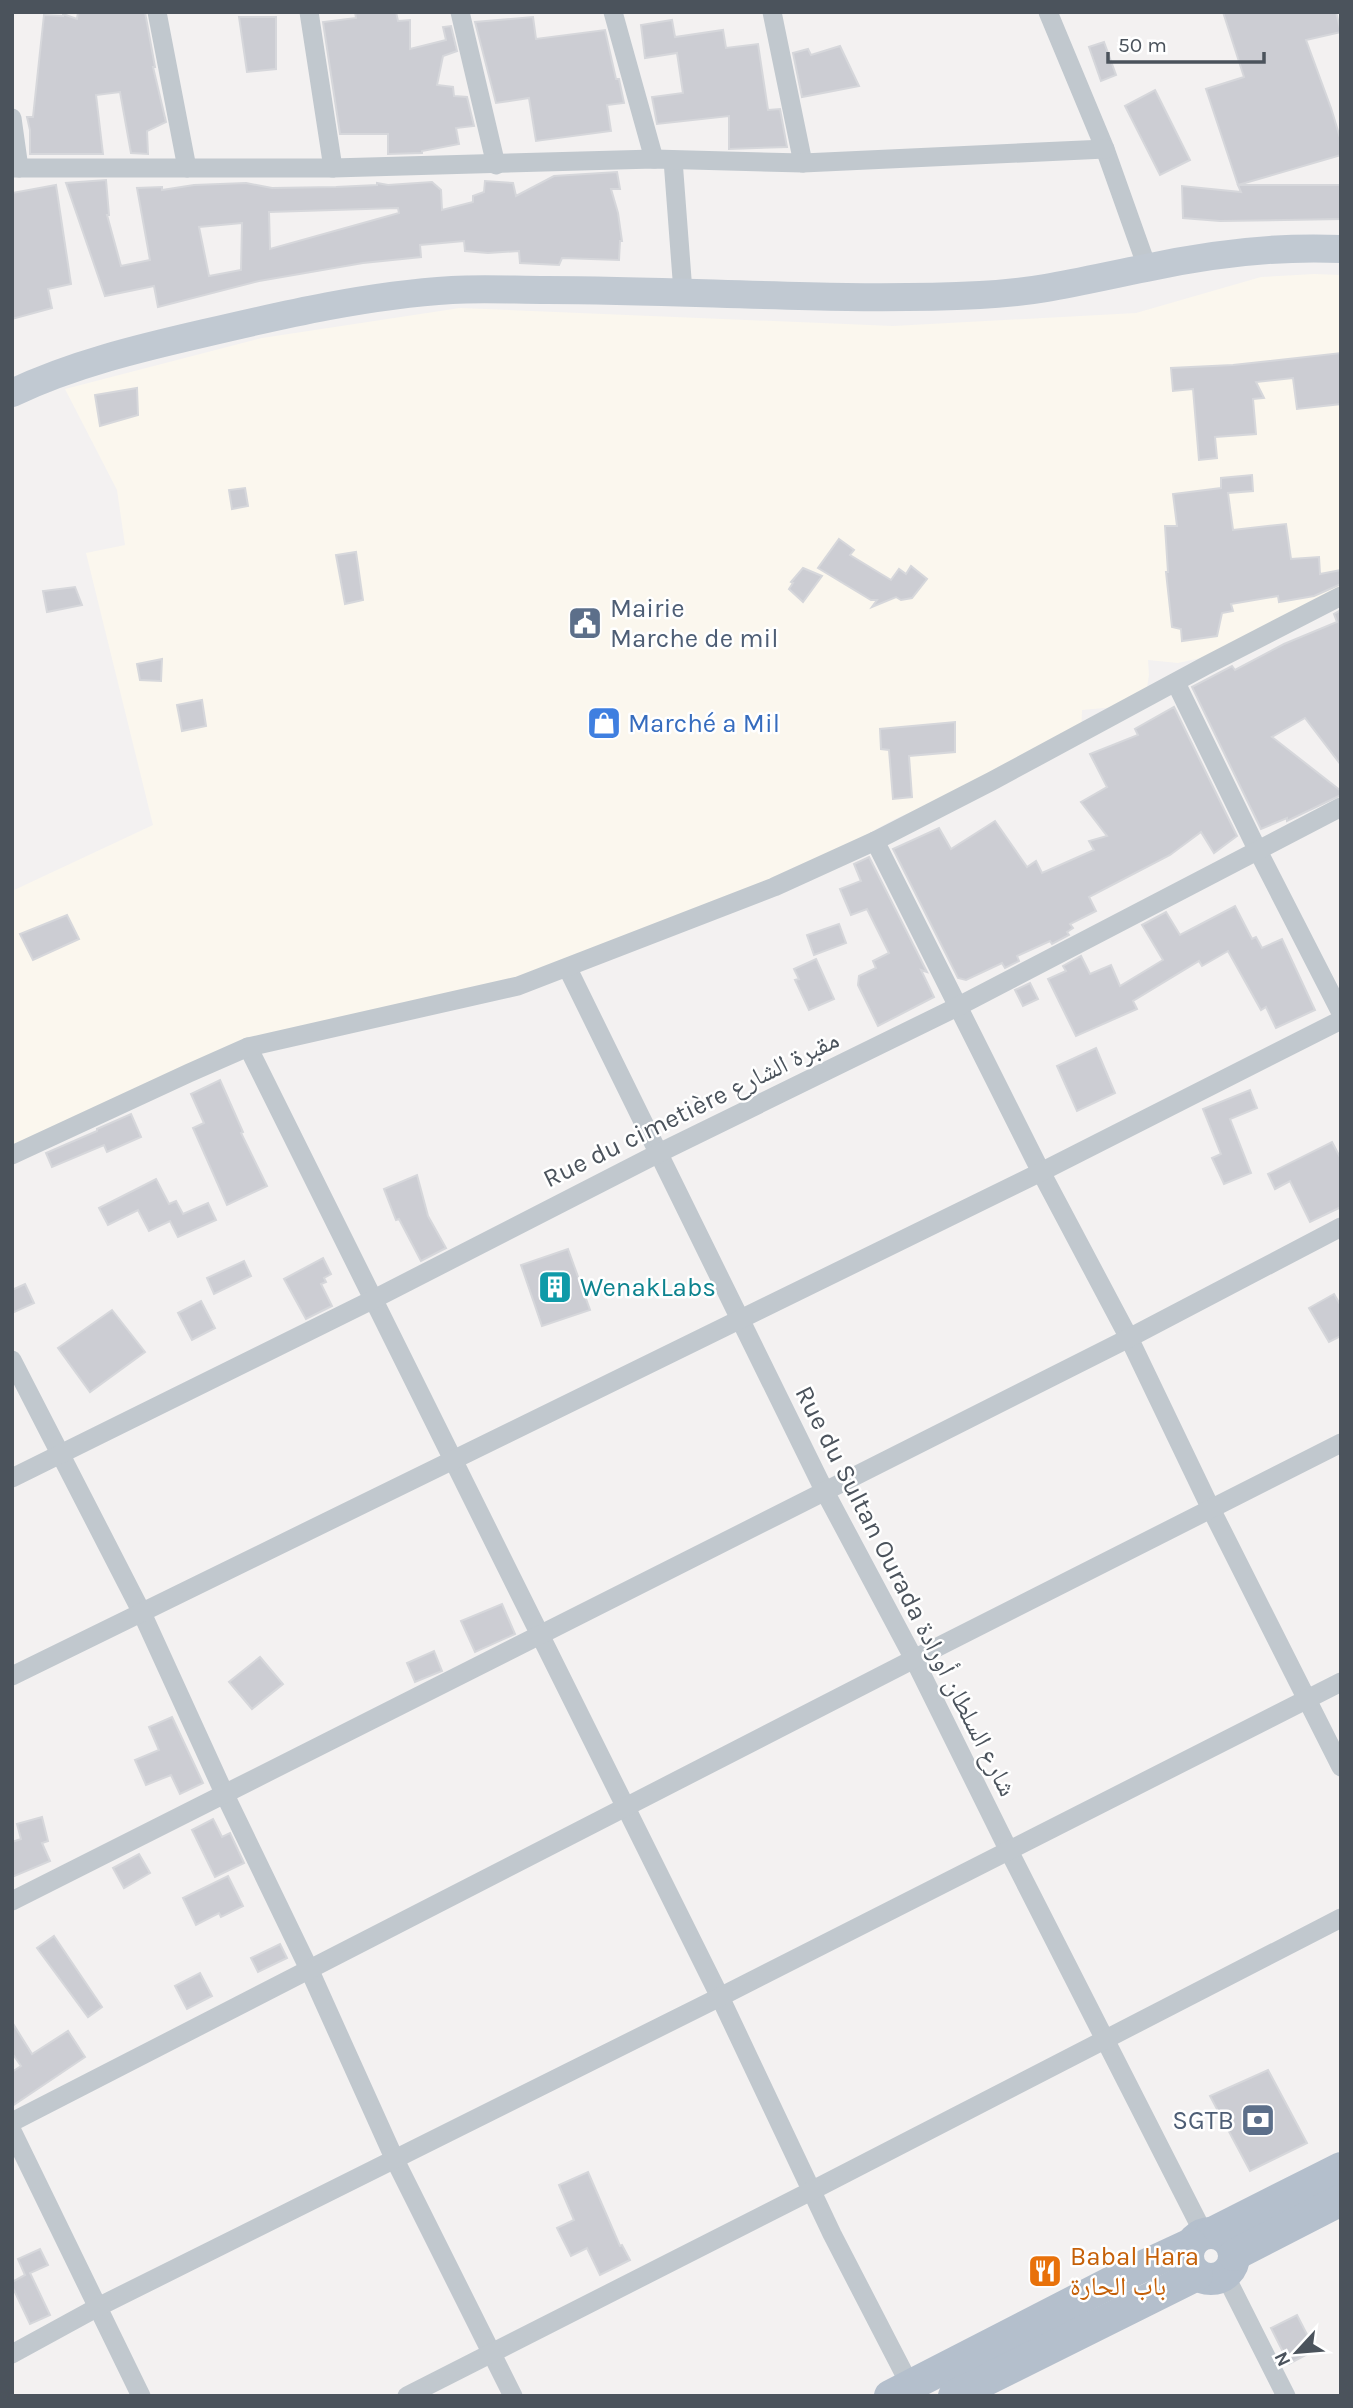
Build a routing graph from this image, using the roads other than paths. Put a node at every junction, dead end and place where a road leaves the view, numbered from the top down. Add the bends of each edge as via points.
1 (157, 12) edge
2 (309, 12) edge
3 (460, 12) edge
4 (613, 12) edge
5 (772, 12) edge
6 (1048, 12) edge
7 (12, 118) edge
8 (1105, 149) junction
9 (664, 159) junction
10 (803, 163) junction
11 (496, 164) junction
12 (187, 167) junction
13 (15, 168) edge
14 (333, 168) junction
15 (1341, 249) edge
16 (1147, 267) junction
17 (683, 292) junction
18 (12, 393) edge
19 (1341, 596) edge
20 (1175, 683) junction
21 (1341, 807) edge
22 (875, 841) junction
23 (1257, 849) junction
24 (568, 969) junction
25 (957, 1007) junction
26 (1341, 1013) edge
27 (1341, 1020) edge
28 (248, 1047) junction
29 (659, 1153) junction
30 (12, 1155) edge
31 (1041, 1172) junction
32 (1341, 1227) edge
33 (374, 1299) junction
34 (738, 1319) junction
35 (1129, 1338) junction
36 (12, 1360) edge
37 (1341, 1443) edge
38 (62, 1453) junction
39 (453, 1460) junction
40 (12, 1478) edge
41 (824, 1490) junction
42 (1211, 1508) junction
43 (141, 1611) junction
44 (541, 1636) junction
45 (914, 1659) junction
46 (12, 1676) edge
47 (1341, 1682) edge
48 (1307, 1700) junction
49 (1341, 1767) edge
50 (225, 1795) junction
51 (626, 1808) junction
52 (1008, 1849) junction
53 (12, 1901) edge
54 (1341, 1918) edge
55 (309, 1969) junction
56 (720, 1997) junction
57 (1105, 2040) junction
58 (12, 2122) edge
59 (12, 2131) edge
60 (395, 2160) junction
61 (1341, 2168) edge
62 (813, 2190) junction
63 (1341, 2200) edge
64 (1202, 2237) junction
65 (1219, 2268) junction
66 (98, 2307) junction
67 (12, 2354) edge
68 (492, 2354) junction
69 (900, 2391) edge
70 (141, 2396) edge
71 (407, 2396) edge
72 (513, 2396) edge
73 (954, 2396) edge
74 (1286, 2396) edge

1 - 12 street
2 - 14 street
3 - 11 street
4 - 9 street
5 - 10 street
6 - 8 street
7 - 13 street
8 - 10 street
8 - 16 street
9 - 10 street
9 - 11 street
9 - 17 street
11 - 14 street
12 - 13 street
12 - 14 street
15 - 16 street via 1272,248
16 - 17 street via 1062,286 981,295
17 - 18 street via 454,290 358,301 147,346
19 - 20 street
20 - 22 street
20 - 23 street
21 - 23 street, Rue du cimetière مقبرة الشارع
22 - 24 street via 774,887
22 - 25 street
23 - 25 street, Rue du cimetière مقبرة الشارع
23 - 26 street
24 - 28 street via 518,986
24 - 29 street, Rue du Sultan Ourada شارع السلطان أورادة
25 - 29 street, Rue du cimetière مقبرة الشارع
25 - 31 street
27 - 31 street
28 - 30 street
28 - 33 street
29 - 33 street, Rue du cimetière مقبرة الشارع
29 - 34 street, Rue du Sultan Ourada شارع السلطان أورادة
31 - 34 street
31 - 35 street
32 - 35 street
33 - 38 street, Rue du cimetière مقبرة الشارع
33 - 39 street
34 - 39 street
34 - 41 street, Rue du Sultan Ourada شارع السلطان أورادة
35 - 41 street
35 - 42 street
36 - 38 street
37 - 42 street
38 - 40 street, Rue du cimetière مقبرة الشارع
38 - 43 street
39 - 43 street
39 - 44 street
41 - 44 street
41 - 45 street, Rue du Sultan Ourada شارع السلطان أورادة
42 - 45 street
42 - 48 street
43 - 46 street
43 - 50 street
44 - 50 street
44 - 51 street
45 - 51 street
45 - 52 street, Rue du Sultan Ourada شارع السلطان أورادة
47 - 48 street
48 - 49 street
48 - 52 street
50 - 53 street
50 - 55 street
51 - 55 street
51 - 56 street
52 - 56 street
52 - 57 street, Rue du Sultan Ourada شارع السلطان أورادة
54 - 57 street
55 - 58 street
55 - 60 street
56 - 60 street
56 - 62 street
57 - 62 street
57 - 64 street, Rue du Sultan Ourada شارع السلطان أورادة
59 - 66 street
60 - 66 street
60 - 68 street
61 - 64 main road
62 - 68 street
62 - 69 street
63 - 65 main road
64 - 65 main road via 1225,2238 1233,2248
64 - 65 main road via 1187,2257 1192,2270
64 - 69 main road
65 - 73 main road
65 - 74 street
66 - 67 street
66 - 70 street
68 - 71 street
68 - 72 street

